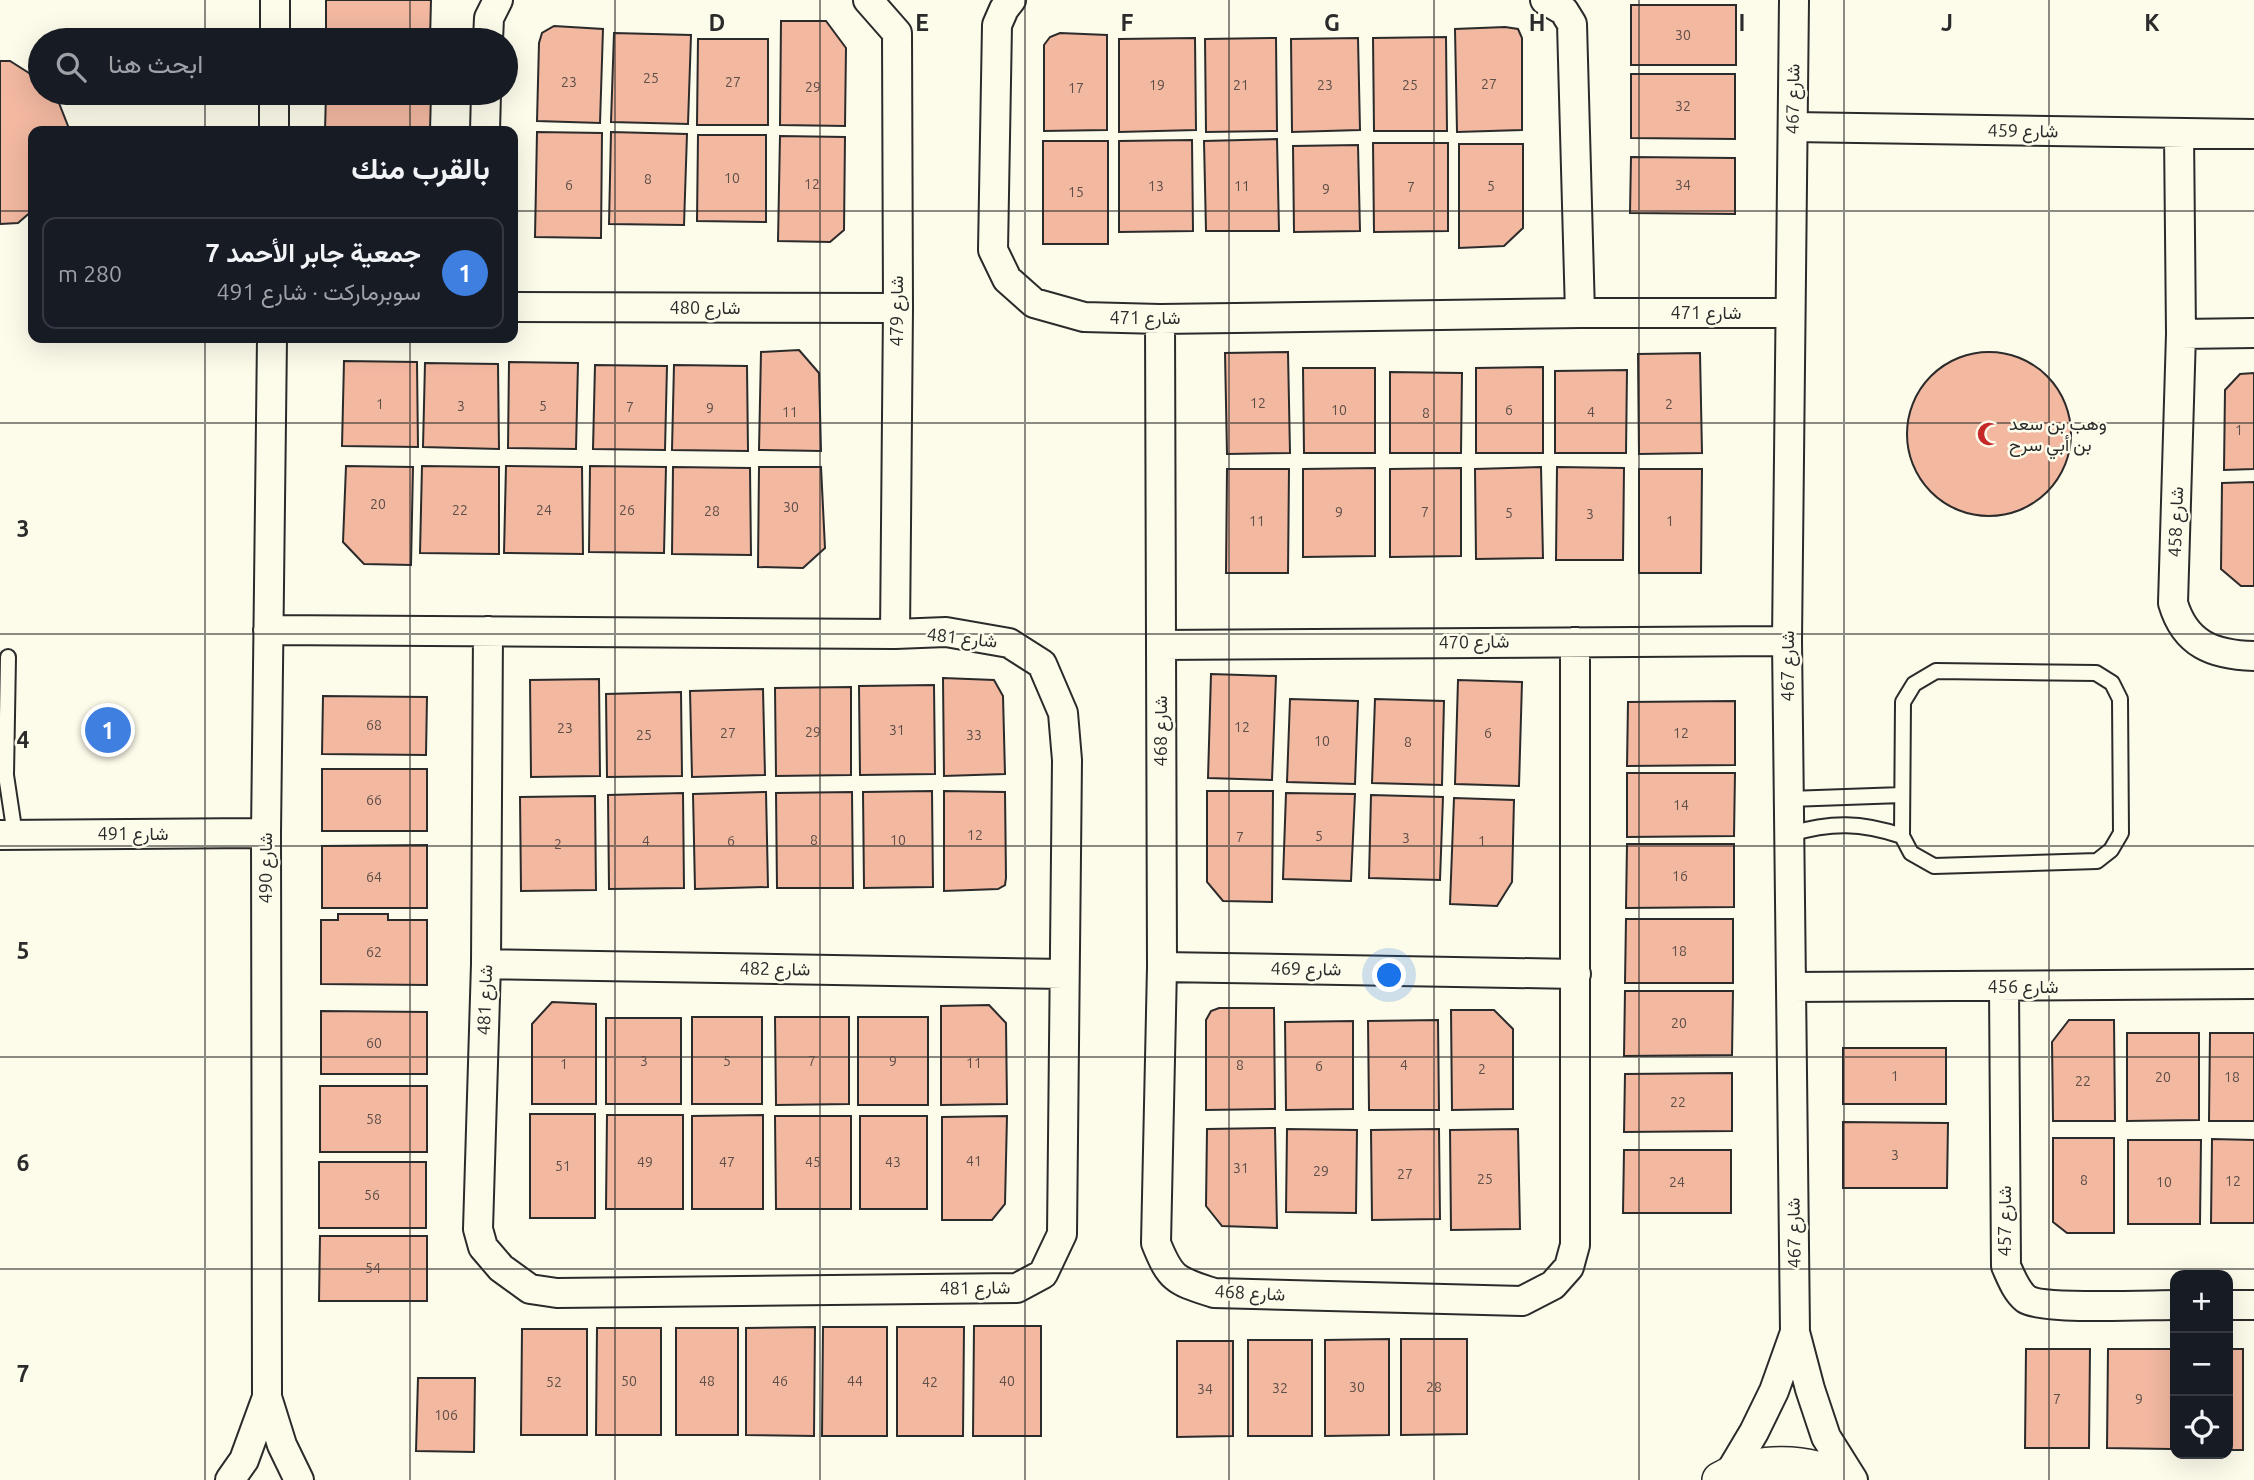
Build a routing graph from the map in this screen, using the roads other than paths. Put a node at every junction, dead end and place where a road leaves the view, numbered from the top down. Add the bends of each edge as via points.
1 (275, 0) edge
2 (498, 0) edge
3 (868, 0) edge
4 (1012, 0) edge
5 (1545, 0) edge
6 (1794, 0) edge
7 (275, 28) edge
8 (489, 28) edge
9 (274, 105) edge
10 (486, 105) edge
11 (274, 126) edge
12 (485, 126) edge
13 (1793, 127) junction
14 (2179, 133) junction
15 (2254, 134) edge
16 (518, 307) edge
17 (898, 308) junction
18 (1580, 313) junction
19 (1790, 313) junction
20 (1160, 319) junction
21 (2254, 333) edge
22 (2181, 334) junction
23 (272, 343) edge
24 (268, 630) junction
25 (488, 631) junction
26 (895, 634) junction
27 (1787, 641) junction
28 (1575, 642) junction
29 (1161, 645) junction
30 (2254, 656) edge
31 (8, 657) dead end
32 (1902, 795) junction
33 (1789, 799) junction
34 (266, 833) junction
35 (1790, 834) junction
36 (7, 835) edge
37 (1902, 836) junction
38 (486, 964) junction
39 (1162, 967) junction
40 (1064, 974) junction
41 (1576, 974) junction
42 (2254, 984) edge
43 (1792, 986) junction
44 (2004, 987) junction
45 (2170, 1305) edge
46 (2233, 1305) edge
47 (2254, 1305) edge
48 (1795, 1332) junction
49 (267, 1397) junction
50 (1724, 1477) edge
51 (230, 1480) edge
52 (299, 1480) edge
53 (1841, 1480) edge
54 (1853, 1480) edge

1 - 7 street
2 - 8 street
3 - 17 street, شارع 479 via 897,33
4 - 20 street, شارع 471 via 997,25 993,250 1007,279 1034,303 1084,317
5 - 18 street via 1564,11 1572,24
6 - 13 street, شارع 467
9 - 11 street
10 - 12 street
13 - 14 street, شارع 459
13 - 19 street, شارع 467
14 - 15 street, شارع 459
14 - 22 street, شارع 458
16 - 17 street, شارع 480
17 - 26 street, شارع 479
18 - 19 street, شارع 471
18 - 20 street, شارع 471
19 - 27 street, شارع 467
20 - 29 street, شارع 468
21 - 22 street
22 - 30 street, شارع 458 via 2173,603 2179,622 2208,649
23 - 24 street, شارع 490
24 - 25 street, شارع 481
24 - 34 street, شارع 490
25 - 26 street, شارع 481
25 - 38 street, شارع 481
26 - 40 street, شارع 481 via 946,632 1009,643 1042,664 1063,712 1067,760
27 - 28 street, شارع 470
27 - 33 street, شارع 467
28 - 29 street, شارع 470
28 - 41 street, شارع 468
29 - 39 street, شارع 468
31 - 36 lane
32 - 33 lane
32 - 37 lane
32 - 37 lane via 1903,702 1914,684 1936,671 2096,673 2112,683 2120,699 2121,833 2097,861 1934,866 1911,853
33 - 35 street, شارع 467
34 - 36 street, شارع 491
34 - 49 street, شارع 490
35 - 37 lane via 1838,824
35 - 43 street, شارع 467
38 - 40 street, شارع 482
38 - 40 street, شارع 481 via 478,1229 483,1247 501,1268 530,1289 557,1293 1017,1288 1043,1274 1062,1234
39 - 41 street, شارع 469
39 - 41 street, شارع 468 via 1156,1243 1165,1266 1180,1282 1214,1293 1522,1301 1553,1285 1569,1267 1575,1245
42 - 44 street, شارع 456
43 - 44 street, شارع 456
43 - 48 street, شارع 467
44 - 45 street, شارع 457 via 2006,1266 2015,1286 2027,1300 2057,1305
46 - 47 street
48 - 50 street, شارع 467 via 1754,1432
48 - 54 street, شارع 467 via 1826,1437
49 - 51 street, شارع 490 via 244,1460
49 - 52 street, شارع 490
50 - 53 street via 1773,1464 1817,1469

